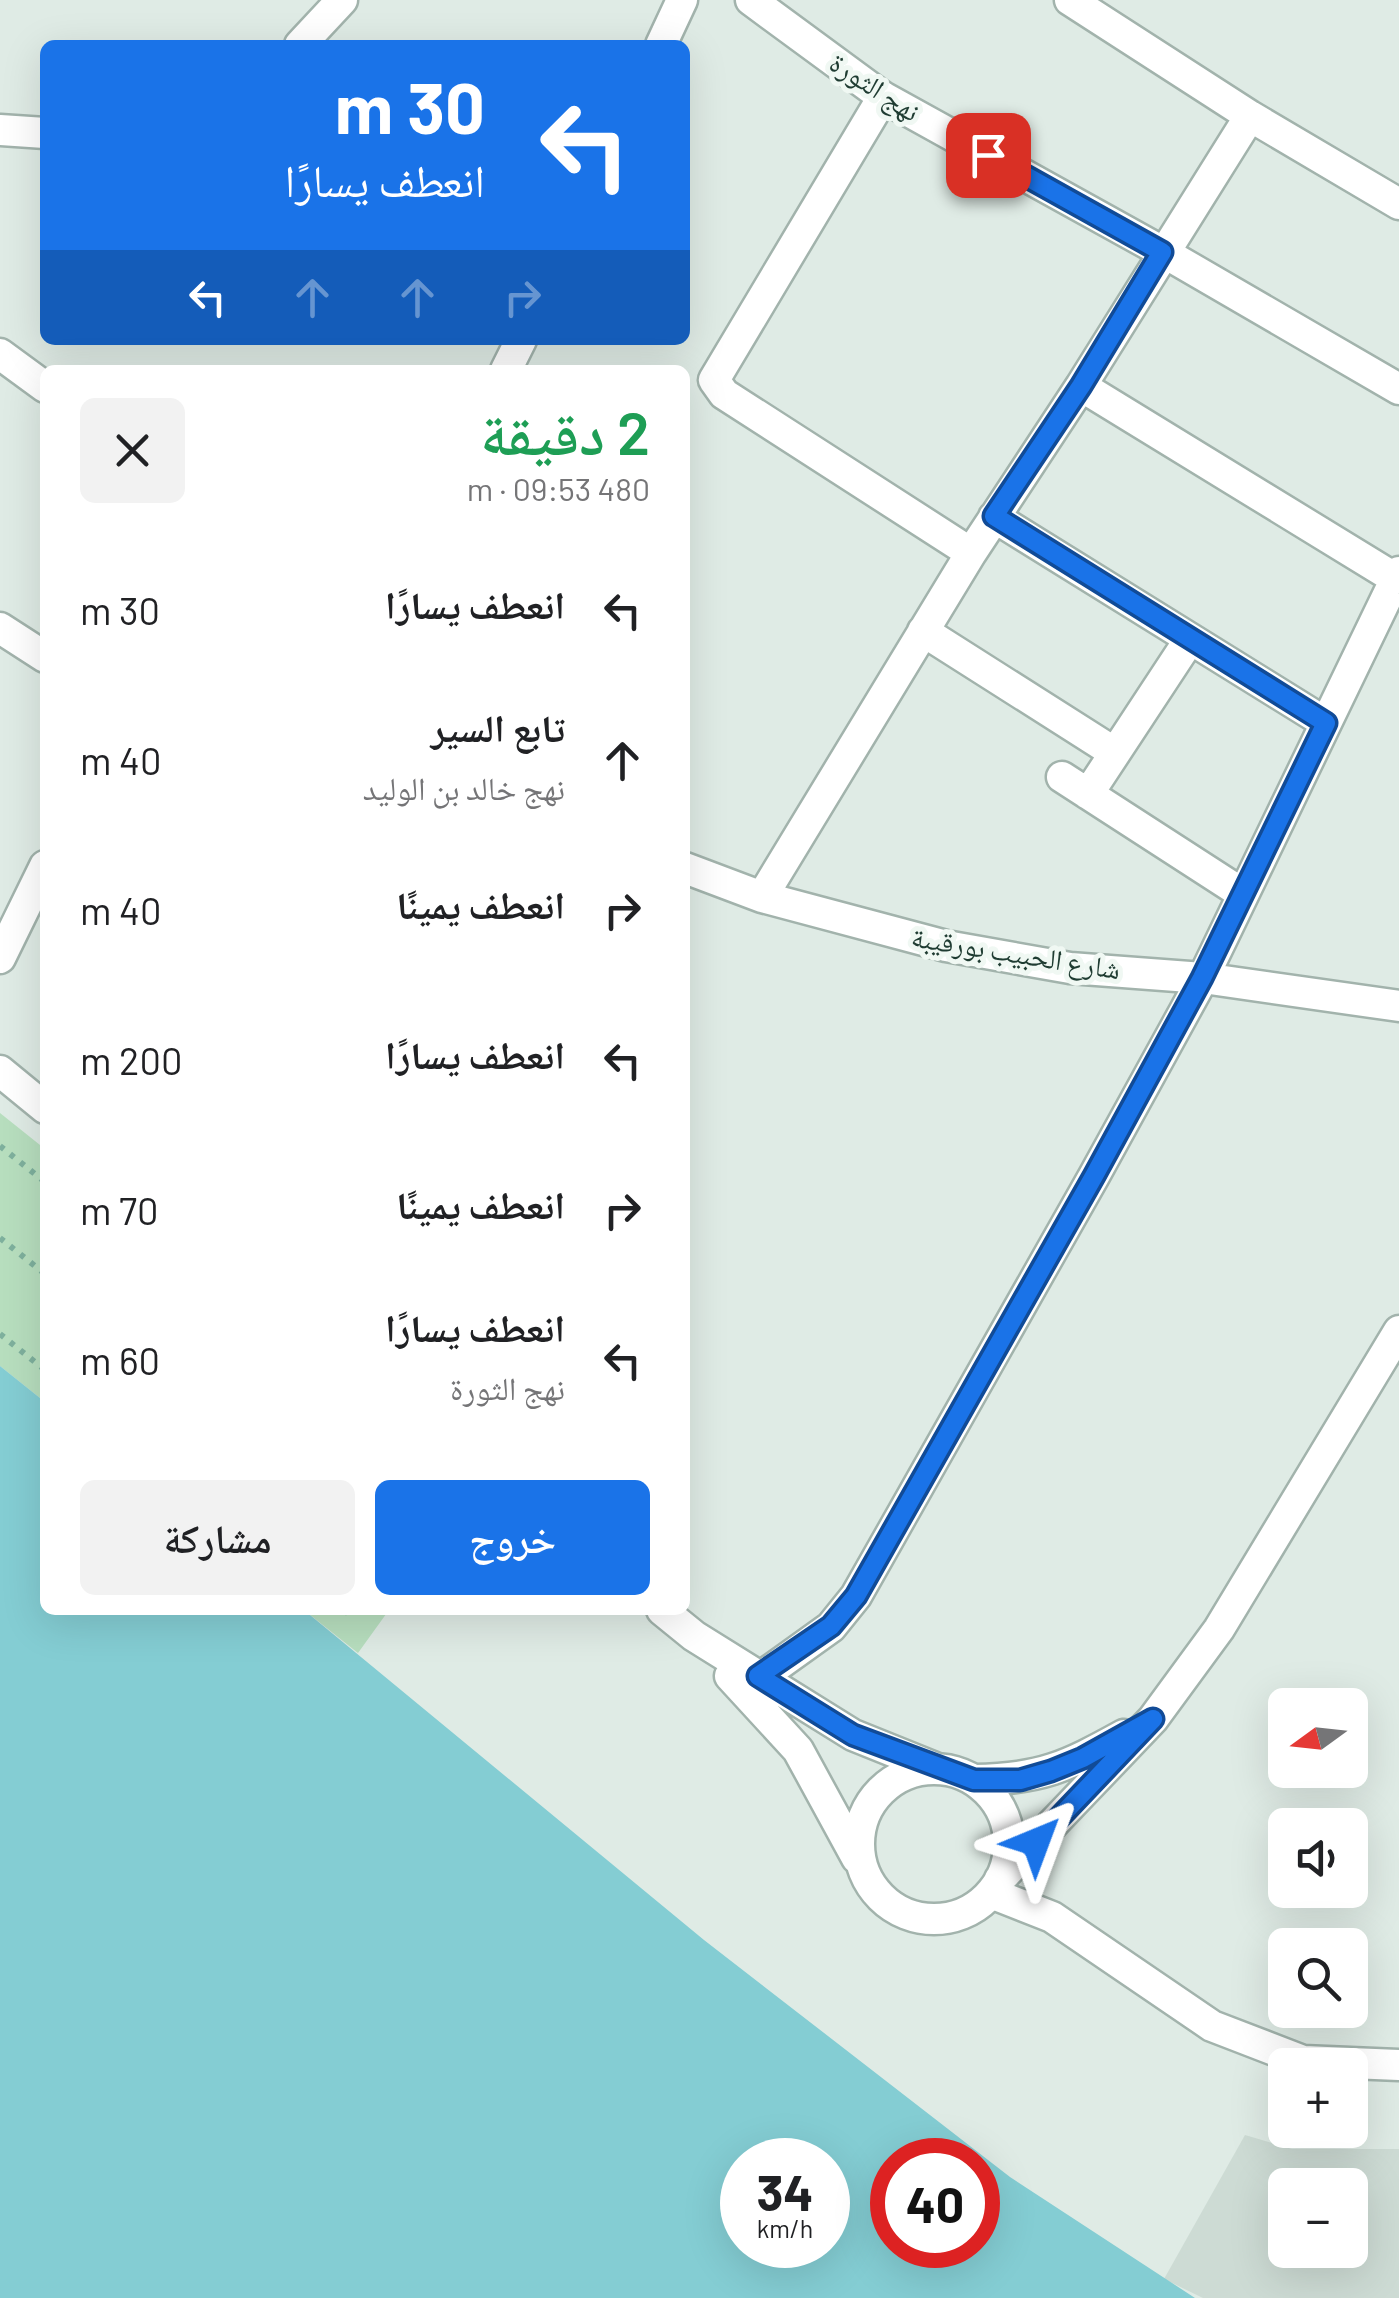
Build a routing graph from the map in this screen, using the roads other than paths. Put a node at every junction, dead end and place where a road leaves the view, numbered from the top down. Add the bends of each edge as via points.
1 (342, 0) edge
2 (682, 0) edge
3 (751, 0) edge
4 (1070, 0) edge
5 (305, 40) edge
6 (663, 40) edge
7 (883, 98) junction
8 (1250, 116) junction
9 (0, 130) edge
10 (40, 133) edge
11 (1399, 204) edge
12 (1162, 252) junction
13 (0, 354) edge
14 (40, 383) edge
15 (1081, 386) junction
16 (1399, 389) edge
17 (994, 516) junction
18 (971, 553) junction
19 (1397, 575) edge
20 (0, 628) edge
21 (923, 631) junction
22 (1190, 638) junction
23 (40, 654) edge
24 (1326, 723) junction
25 (1115, 753) junction
26 (1062, 777) dead end
27 (1088, 794) junction
28 (690, 870) edge
29 (40, 876) edge
30 (1243, 894) junction
31 (762, 897) junction
32 (0, 958) edge
33 (1202, 978) junction
34 (1356, 1000) junction
35 (1399, 1006) edge
36 (1399, 1021) edge
37 (0, 1071) edge
38 (40, 1104) edge
39 (1399, 1331) edge
40 (668, 1615) edge
41 (751, 1683) junction
42 (1153, 1719) junction
43 (936, 1768) junction
44 (974, 1780) junction
45 (862, 1868) junction
46 (996, 1886) junction
47 (1399, 2065) edge

1 - 5 street
2 - 6 street
3 - 7 street, نهج الثورة
4 - 8 street
7 - 12 street, نهج الثورة
7 - 18 street via 714,380 724,394
8 - 11 street
8 - 12 street
9 - 10 street
12 - 15 street
12 - 16 street, نهج الثورة
13 - 14 street
15 - 17 street
15 - 19 street
17 - 18 street
17 - 22 street
18 - 21 street
19 - 24 street
20 - 23 street
21 - 25 street
21 - 31 street
22 - 24 street
22 - 25 street
24 - 30 street
25 - 27 street
26 - 27 street
27 - 30 street
28 - 31 street, شارع الحبيب بورقيبة
29 - 32 street
30 - 33 street
31 - 33 street, شارع الحبيب بورقيبة via 963,950 1070,968
33 - 34 street, شارع الحبيب بورقيبة
33 - 41 street via 856,1596 831,1626
34 - 35 street, شارع الحبيب بورقيبة
34 - 36 street, شارع الحبيب بورقيبة
37 - 38 street
39 - 42 street via 1218,1629
40 - 41 street
41 - 43 street
41 - 45 street via 798,1750
42 - 44 street via 1051,1771 1020,1780
42 - 46 street
43 - 44 street
43 - 45 street via 890,1782 873,1798 858,1843
44 - 46 street via 1003,1814 1009,1836
45 - 46 street via 888,1904 930,1920 974,1908
46 - 47 street via 1212,2026 1303,2061

